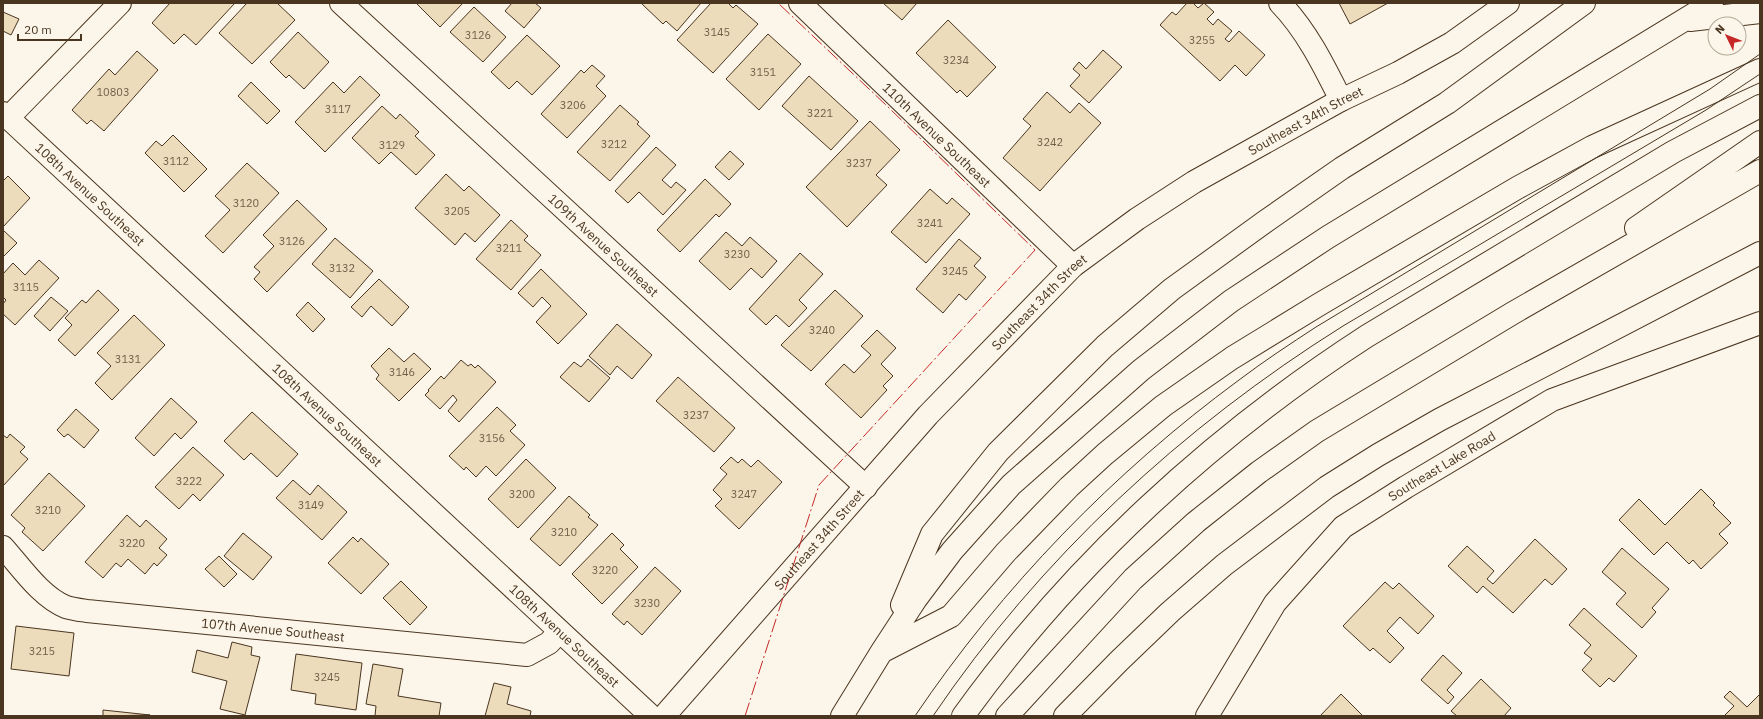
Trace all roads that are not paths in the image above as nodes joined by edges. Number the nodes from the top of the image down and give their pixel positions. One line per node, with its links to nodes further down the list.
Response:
1 (120, 3): 13 (main road)
2 (341, 3): 20 (main road, 109th Avenue Southeast)
3 (800, 3): 17 (main road, 110th Avenue Southeast)
4 (1280, 3): 11 (main road)
5 (1508, 3): 11 (main road, Southeast 34th Street)
6 (1584, 3): 23 (main road)
7 (1712, 3): 9 (main road)
8 (1760, 12): 9 (main road)
9 (1684, 21): 23 (main road)
10 (1760, 70): 23 (main road)
11 (1341, 100): 17 (main road, Southeast 34th Street)
12 (1760, 106): 27 (main road)
13 (5, 116): 22 (main road, 108th Avenue Southeast)
14 (1760, 142): 18 (main road)
15 (1760, 171): 18 (main road)
16 (1760, 253): 29 (main road)
17 (1073, 266): 20 (main road, Southeast 34th Street)
18 (1513, 313): 28 (main road)
19 (1760, 323): 30 (main road, Southeast Lake Road)
20 (866, 487): 25 (main road, Southeast 34th Street)
21 (3, 547): 22 (main road, 107th Avenue Southeast)
22 (559, 632): 24 (main road, 108th Avenue Southeast)
23 (882, 651): 26 (main road)
24 (651, 716)
25 (664, 716)
26 (842, 716)
27 (963, 716)
28 (1007, 716)
29 (1065, 716)
30 (1207, 716)

